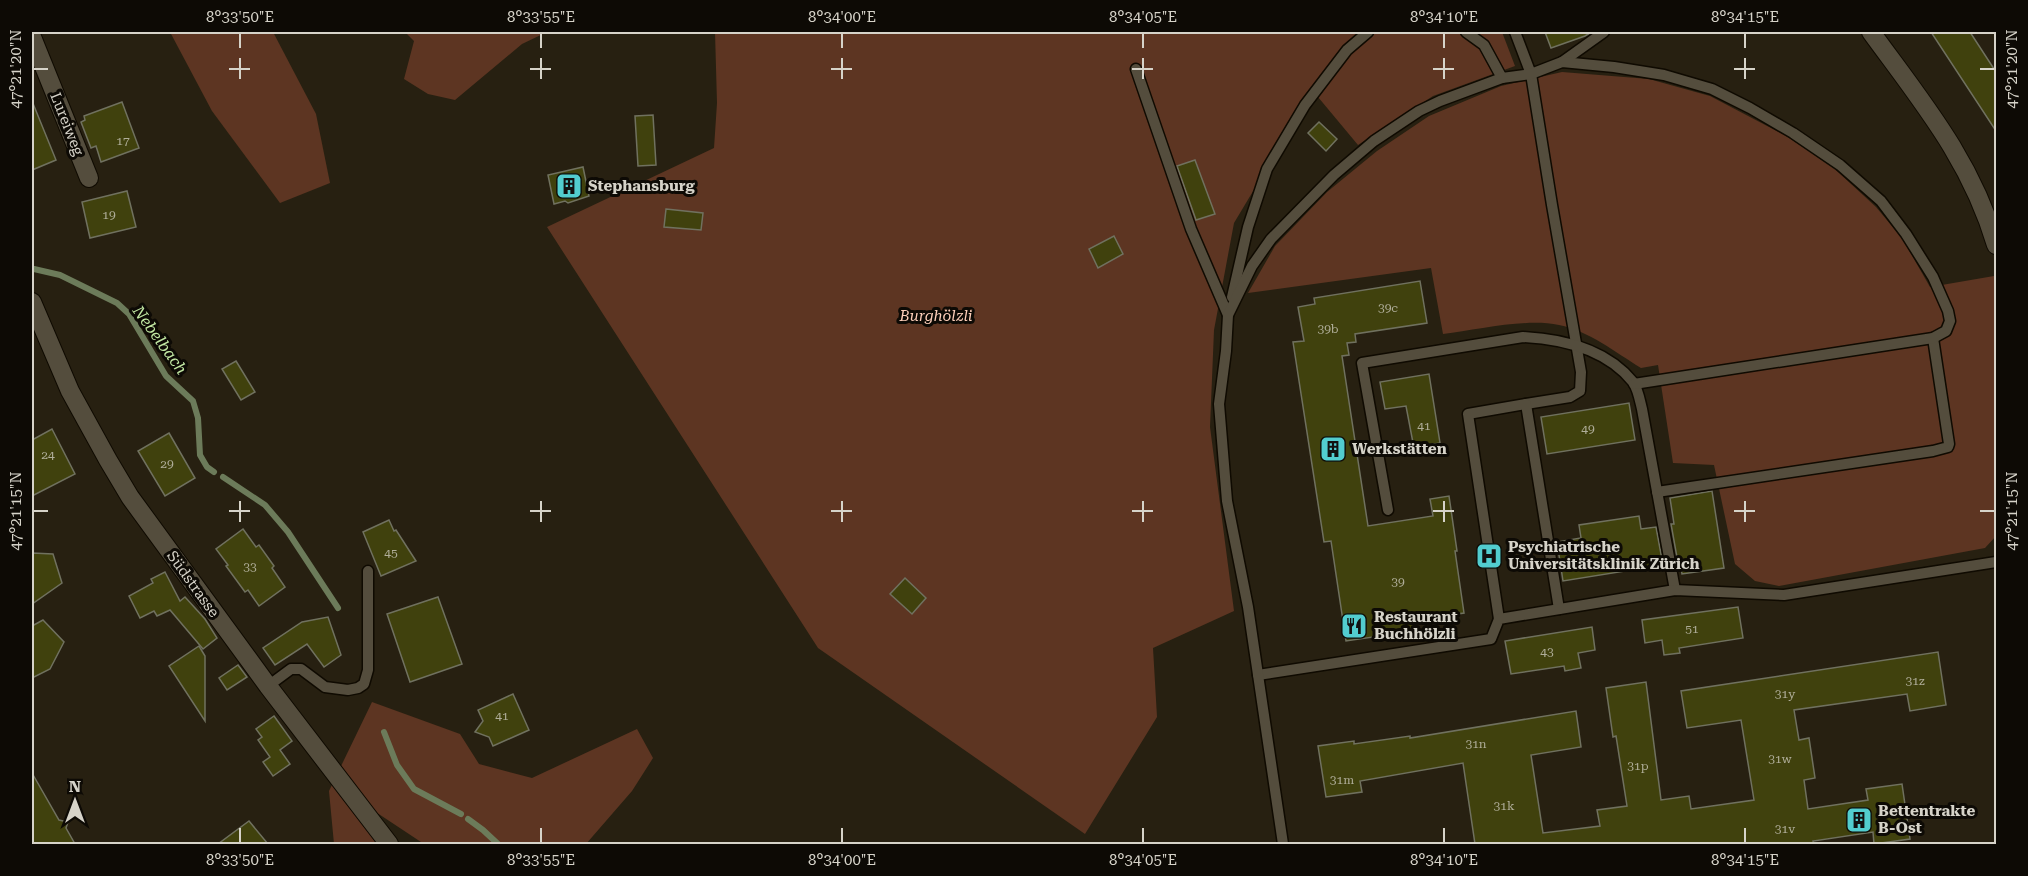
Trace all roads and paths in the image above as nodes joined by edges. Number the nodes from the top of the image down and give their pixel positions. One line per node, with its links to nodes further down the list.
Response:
1 (1368, 32): 14 (lane)
2 (1466, 32): 10 (lane)
3 (1515, 32): 9 (lane)
4 (1604, 32): 7 (lane)
5 (1871, 32): 12 (street)
6 (32, 37): 11 (street, Lureiweg)
7 (1562, 62): 9 (lane); 15 (lane)
8 (1136, 69): 14 (lane)
9 (1532, 74): 10 (lane); 16 (lane)
10 (1502, 78): 14 (lane)
11 (89, 178)
12 (1996, 245)
13 (32, 302): 27 (street, Südstrasse)
14 (1228, 315): 26 (lane)
15 (1933, 338): 17 (lane); 19 (lane)
16 (1576, 345): 17 (lane); 18 (lane); 20 (lane)
17 (1634, 384): 19 (lane)
18 (1526, 404): 24 (lane); 25 (lane)
19 (1657, 492): 23 (lane)
20 (1388, 510)
21 (1996, 562): 23 (lane)
22 (368, 571): 27 (lane)
23 (1675, 590): 24 (lane)
24 (1559, 609): 25 (lane)
25 (1499, 618): 26 (lane)
26 (1258, 675): 29 (lane)
27 (268, 686): 28 (street, Südstrasse)
28 (389, 844)
29 (1283, 844)

